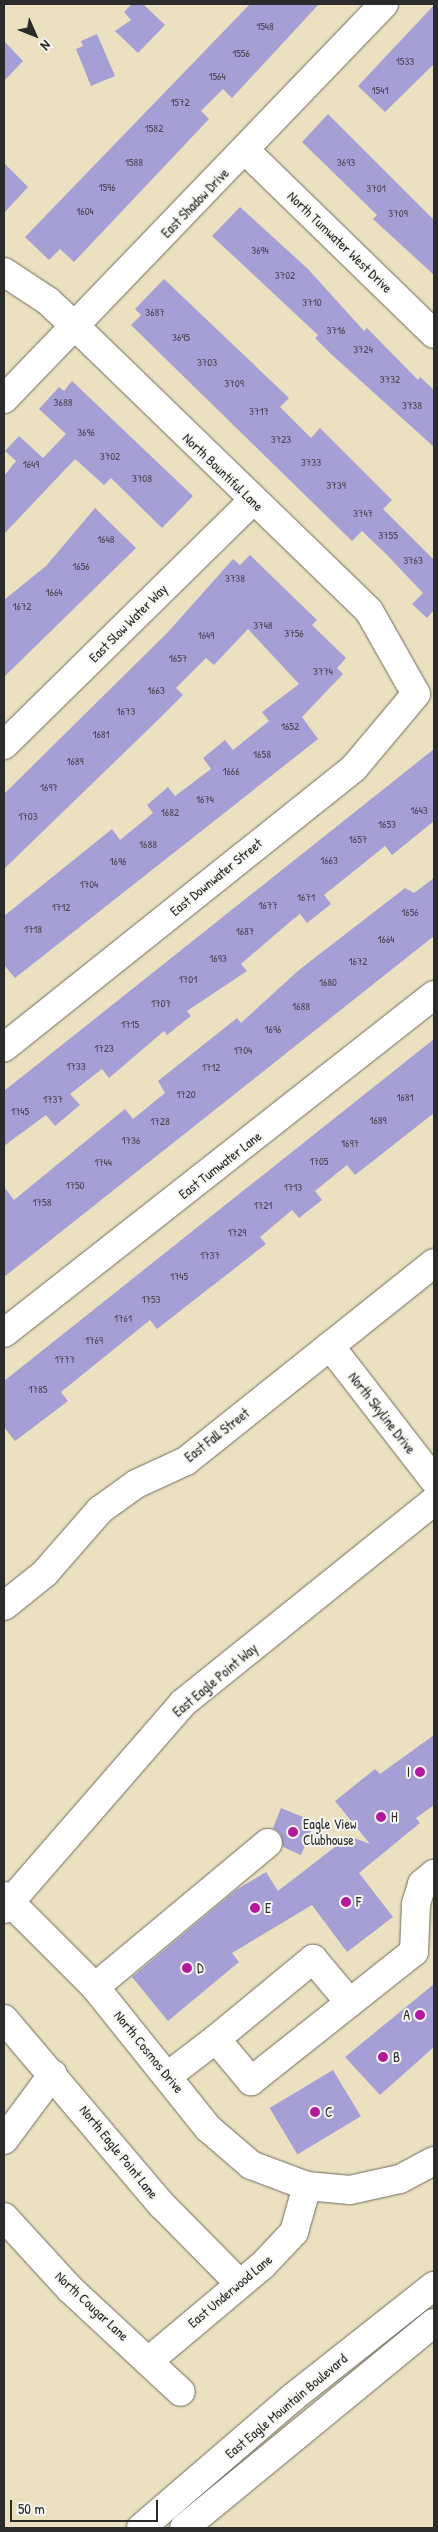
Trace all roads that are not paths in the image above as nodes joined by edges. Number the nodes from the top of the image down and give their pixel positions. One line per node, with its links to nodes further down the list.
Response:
1 (384, 4): 2 (street, East Shadow Drive)
2 (246, 150): 4 (street, East Shadow Drive); 5 (street, North Tumwater West Drive)
3 (4, 272): 4 (street, North Bountiful Lane)
4 (75, 326): 6 (street, East Shadow Drive); 7 (street, North Bountiful Lane)
5 (434, 334)
6 (4, 399)
7 (252, 501): 8 (street, North Bountiful Lane); 9 (street, East Slow Water Way)
8 (416, 694): 11 (street, East Downwater Street)
9 (4, 745)
10 (434, 996): 13 (street, East Tumwater Lane)
11 (4, 1047)
12 (434, 1263): 14 (street, East Fall Street)
13 (4, 1333)
14 (330, 1346): 15 (street, North Skyline Drive); 17 (street, East Fall Street)
15 (434, 1480)
16 (434, 1501): 20 (street, East Eagle Point Way)
17 (4, 1606)
18 (268, 1843): 21 (street)
19 (434, 1874): 22 (street)
20 (6, 1902): 21 (street, North Cosmos Drive)
21 (95, 1987): 26 (street, North Cosmos Drive)
22 (350, 2003): 24 (street); 24 (street)
23 (4, 2019): 25 (street, North Eagle Point Lane)
24 (216, 2038): 26 (street)
25 (53, 2074): 27 (street); 31 (street, North Eagle Point Lane)
26 (169, 2075): 29 (street, North Cosmos Drive)
27 (4, 2140)
28 (434, 2161): 29 (street, North Cosmos Drive)
29 (307, 2186): 31 (street, East Underwood Lane)
30 (4, 2217): 34 (street, North Cougar Lane)
31 (238, 2282): 34 (street, East Underwood Lane)
32 (434, 2286): 36 (street, East Eagle Mountain Boulevard)
33 (434, 2323): 37 (street, East Eagle Mountain Boulevard)
34 (151, 2359): 35 (street, North Cougar Lane)
35 (182, 2392)
36 (141, 2528)
37 (184, 2528)

